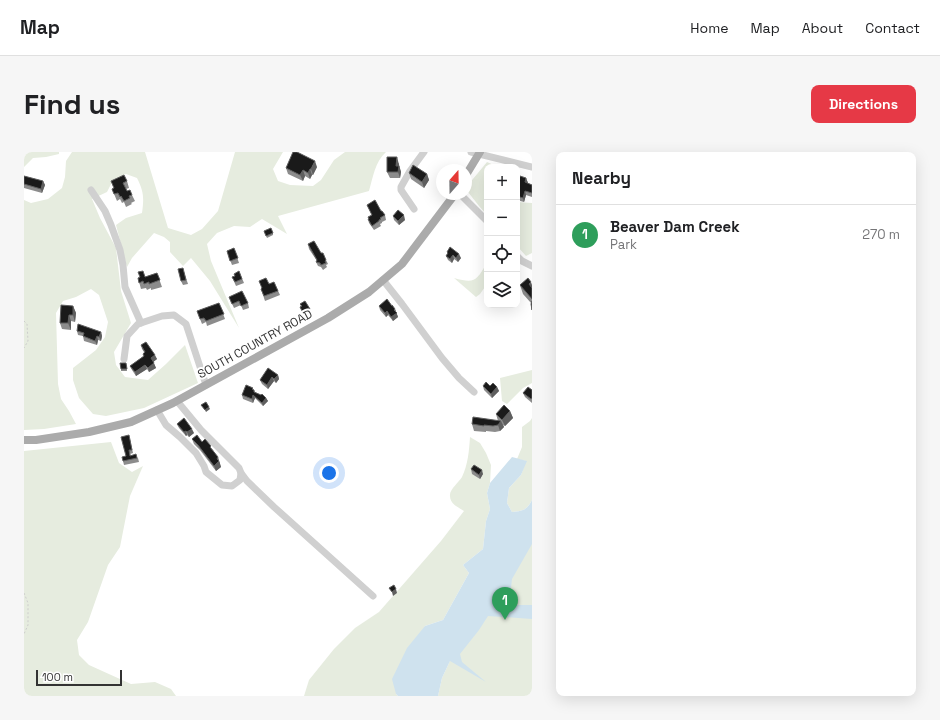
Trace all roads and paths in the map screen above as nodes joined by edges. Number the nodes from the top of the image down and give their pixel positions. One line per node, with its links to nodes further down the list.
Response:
1 (424, 152): 8 (street)
2 (477, 153): 3 (main road); 4 (street)
3 (472, 164)
4 (532, 167)
5 (91, 190): 14 (street)
6 (450, 200): 12 (main road, SOUTH COUNTRY ROAD)
7 (466, 200): 9 (street)
8 (414, 209)
9 (484, 218)
10 (520, 259): 11 (street)
11 (532, 266)
12 (383, 280): 17 (main road, SOUTH COUNTRY ROAD); 18 (street)
13 (24, 321): 15 (path)
14 (141, 323): 16 (street); 17 (street)
15 (24, 348)
16 (124, 359)
17 (206, 385): 19 (main road, SOUTH COUNTRY ROAD)
18 (474, 392)
19 (177, 401): 20 (main road, SOUTH COUNTRY ROAD); 22 (street)
20 (157, 410): 21 (main road, SOUTH COUNTRY ROAD); 22 (street)
21 (24, 440)
22 (241, 473): 24 (street)
23 (24, 593): 25 (path)
24 (373, 596)
25 (24, 634)

